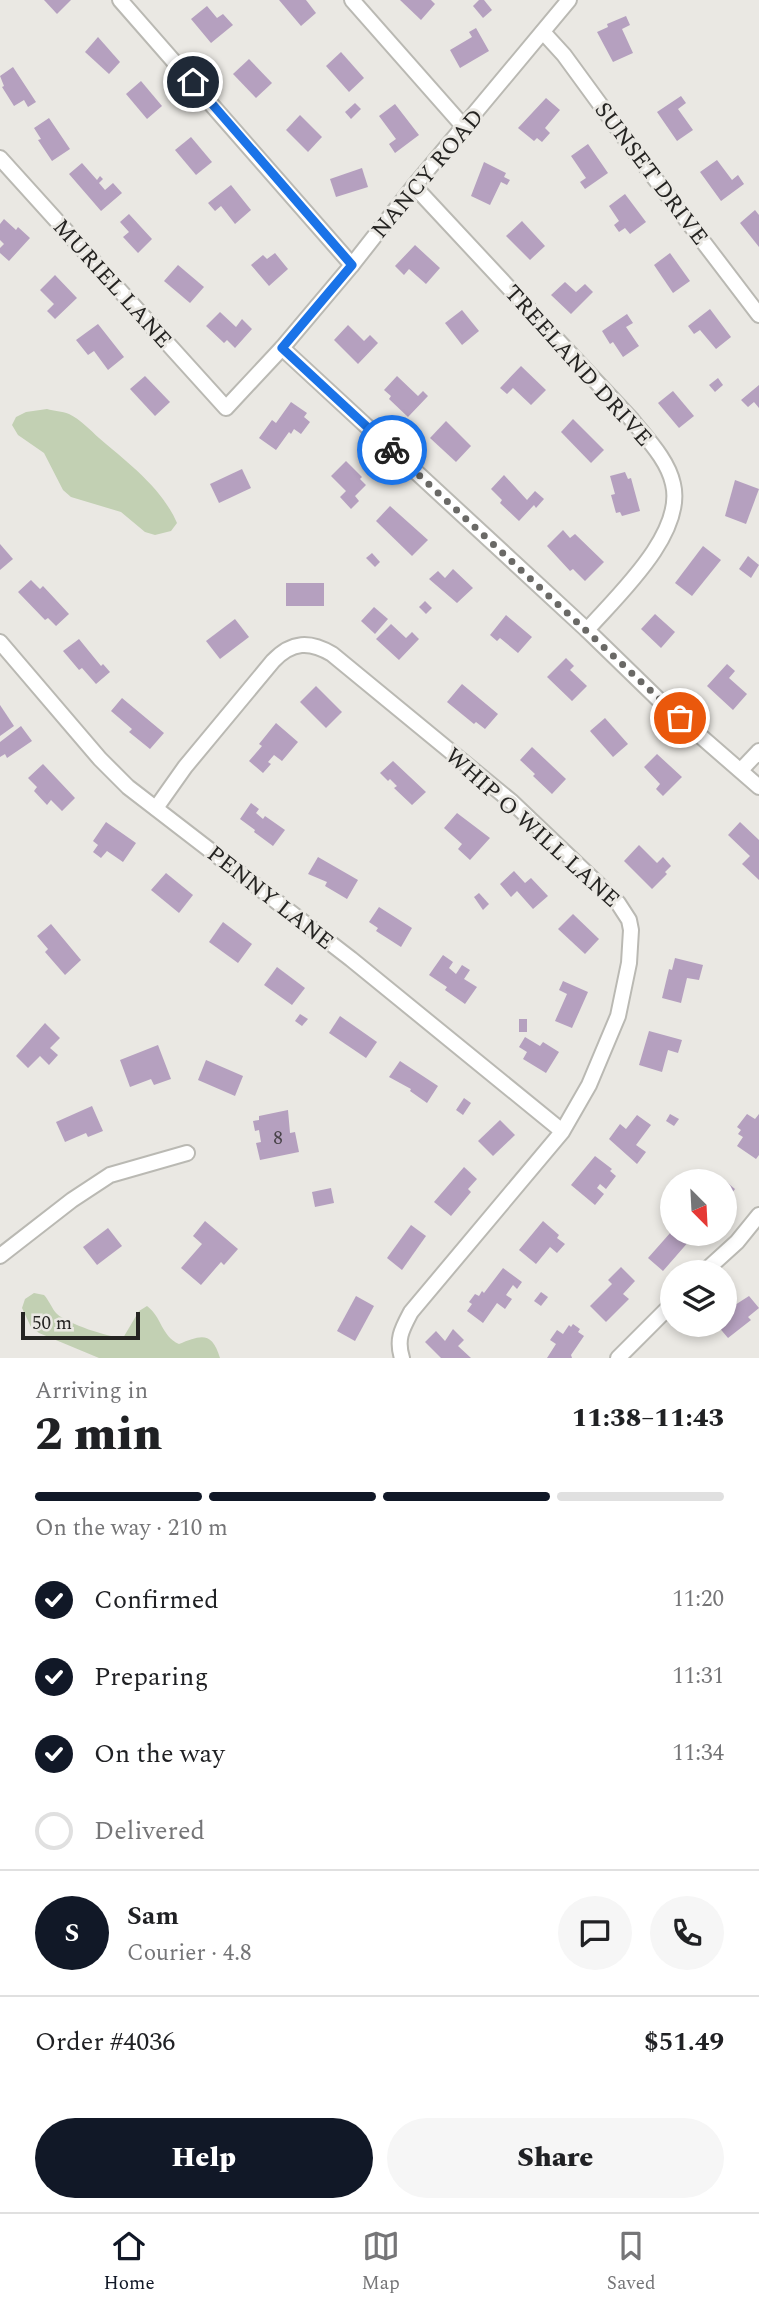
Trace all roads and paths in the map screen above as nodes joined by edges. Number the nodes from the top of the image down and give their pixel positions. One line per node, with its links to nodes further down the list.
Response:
1 (120, 0): 8 (street)
2 (352, 0): 5 (street)
3 (569, 0): 4 (street, NANCY ROAD)
4 (543, 32): 5 (street, NANCY ROAD); 9 (street, SUNSET DRIVE)
5 (464, 127): 7 (street, NANCY ROAD)
6 (1, 161): 11 (street, MURIEL LANE)
7 (414, 186): 8 (street, NANCY ROAD); 12 (street, TREELAND DRIVE)
8 (352, 265): 10 (street, NANCY ROAD)
9 (759, 315)
10 (282, 348): 11 (street, NANCY ROAD); 12 (street)
11 (226, 408)
12 (587, 630): 15 (street)
13 (0, 642): 17 (street, PENNY LANE)
14 (759, 751): 15 (street)
15 (741, 770): 16 (street)
16 (759, 787)
17 (156, 808): 18 (street, PENNY LANE); 18 (street, WHIP O WILL LANE)
18 (562, 1131): 24 (street, WHIP O WILL LANE)
19 (187, 1153): 21 (street)
20 (759, 1215): 22 (street)
21 (0, 1256)
22 (717, 1260)
23 (660, 1316): 25 (street)
24 (402, 1358)
25 (618, 1358)

